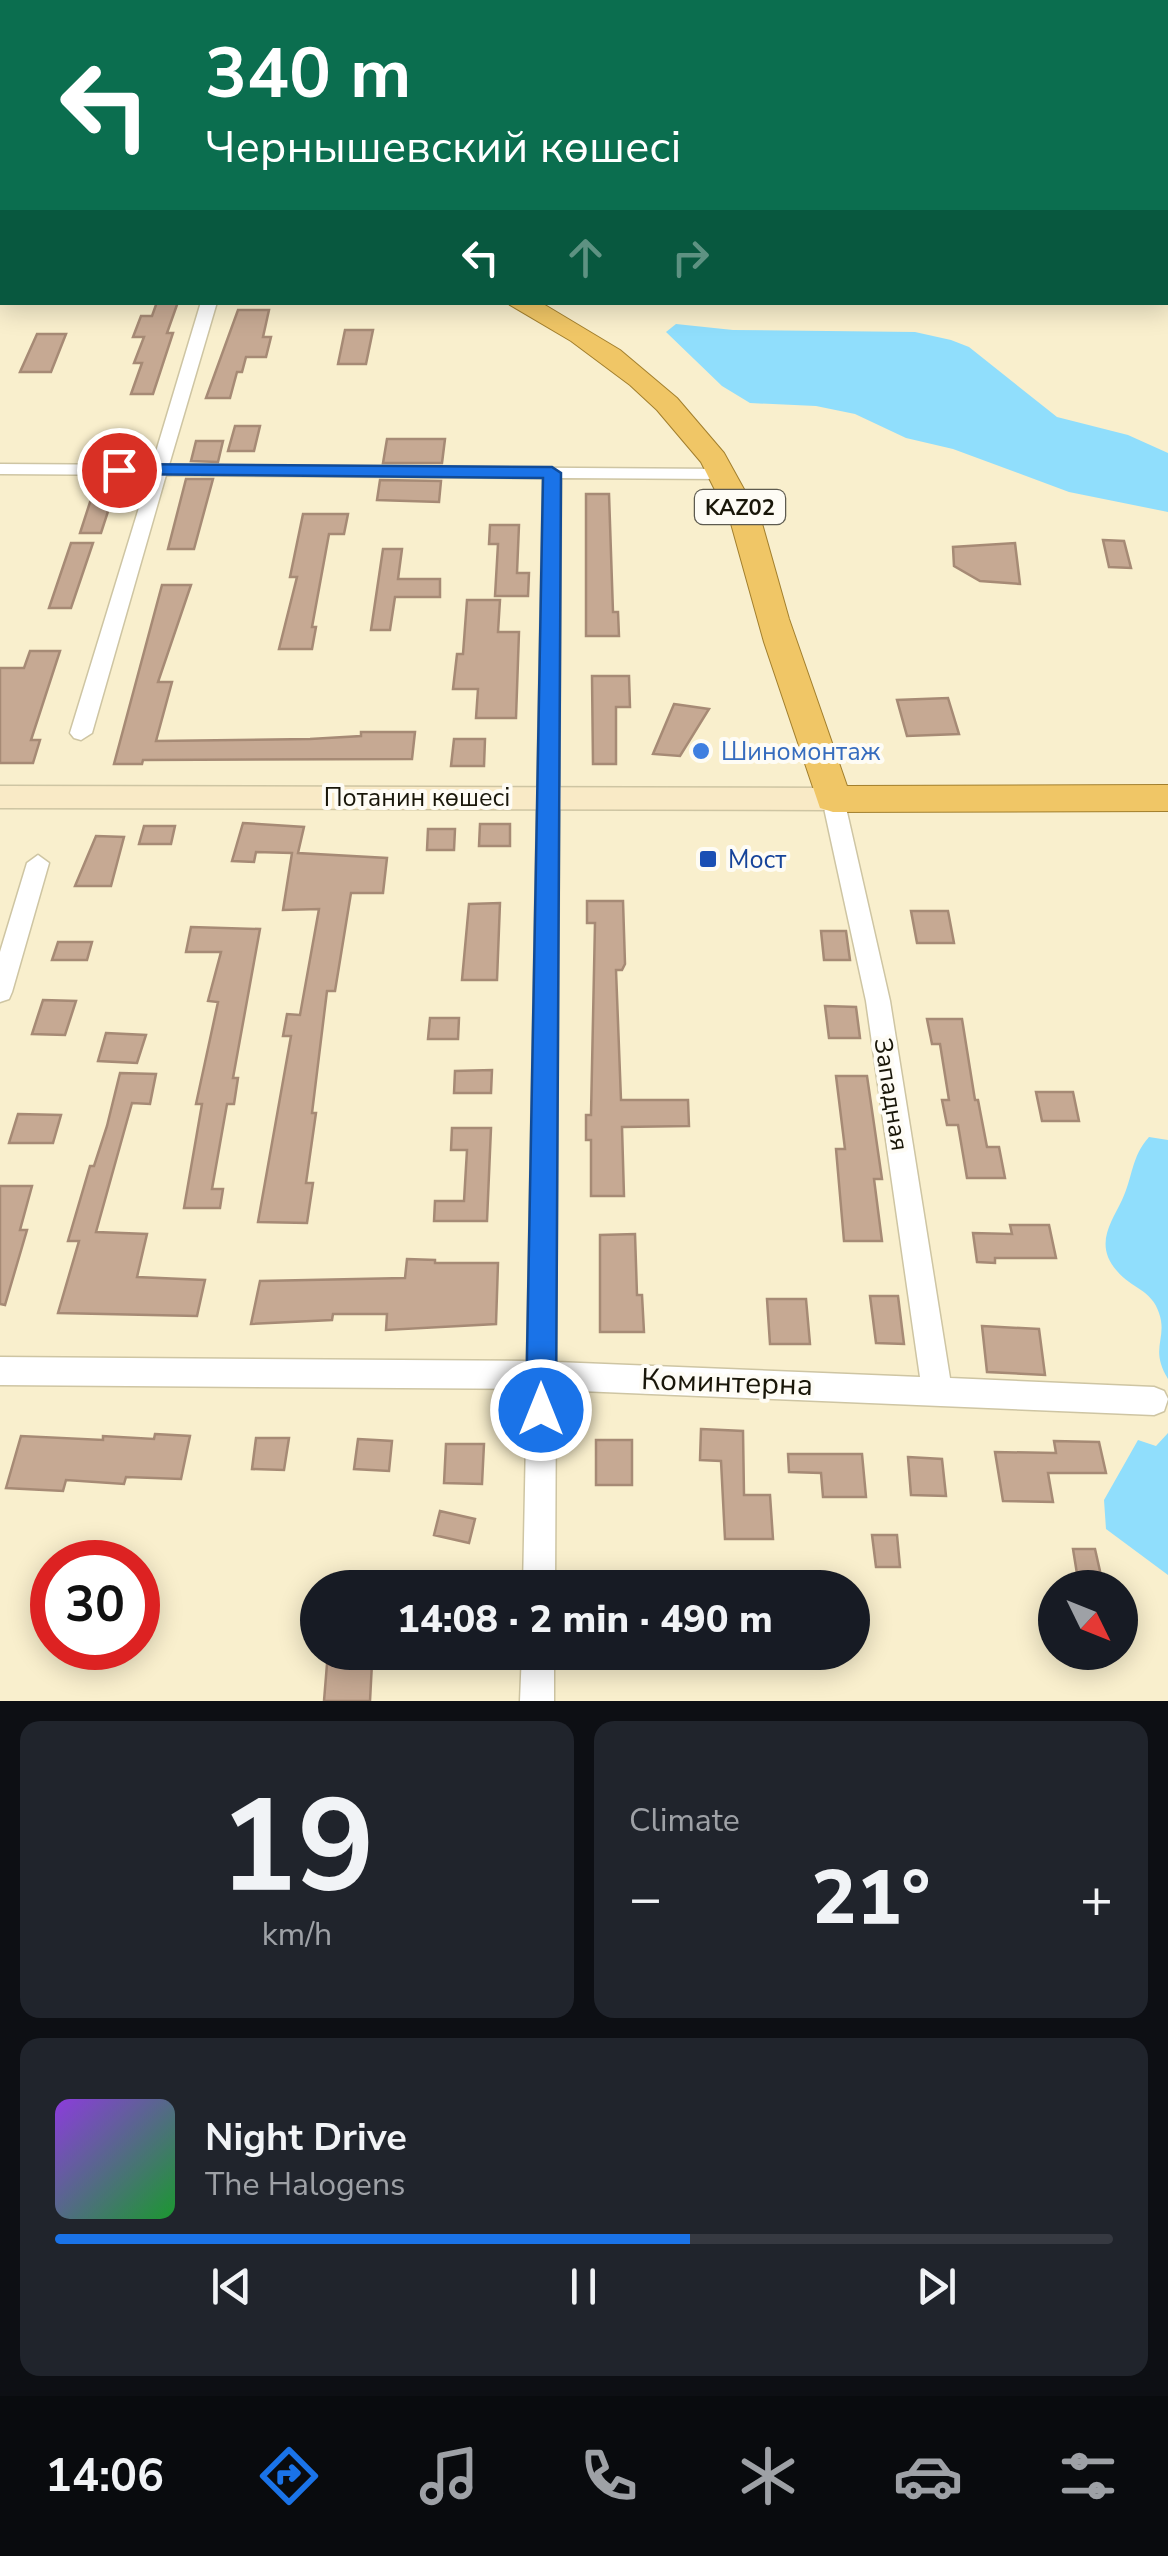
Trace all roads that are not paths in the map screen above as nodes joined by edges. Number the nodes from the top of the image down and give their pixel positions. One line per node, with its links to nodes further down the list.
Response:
1 (208, 305): 4 (street)
2 (529, 305): 6 (highway, KAZ02)
3 (0, 469): 4 (street)
4 (159, 470): 5 (street); 7 (street)
5 (552, 473): 6 (street); 9 (street)
6 (723, 474): 11 (highway, KAZ02)
7 (80, 733)
8 (0, 797): 9 (main road, Потанин көшесі)
9 (546, 798): 11 (main road, Потанин көшесі); 15 (street)
10 (1168, 798): 11 (highway)
11 (834, 799): 16 (street, Западная)
12 (38, 863): 13 (street)
13 (0, 992)
14 (0, 1371): 15 (street, Коминтерна)
15 (541, 1375): 16 (street, Коминтерна); 18 (street)
16 (938, 1391): 17 (street, Коминтерна)
17 (1154, 1401)
18 (539, 1570)
19 (538, 1670): 20 (street)
20 (537, 1701)

